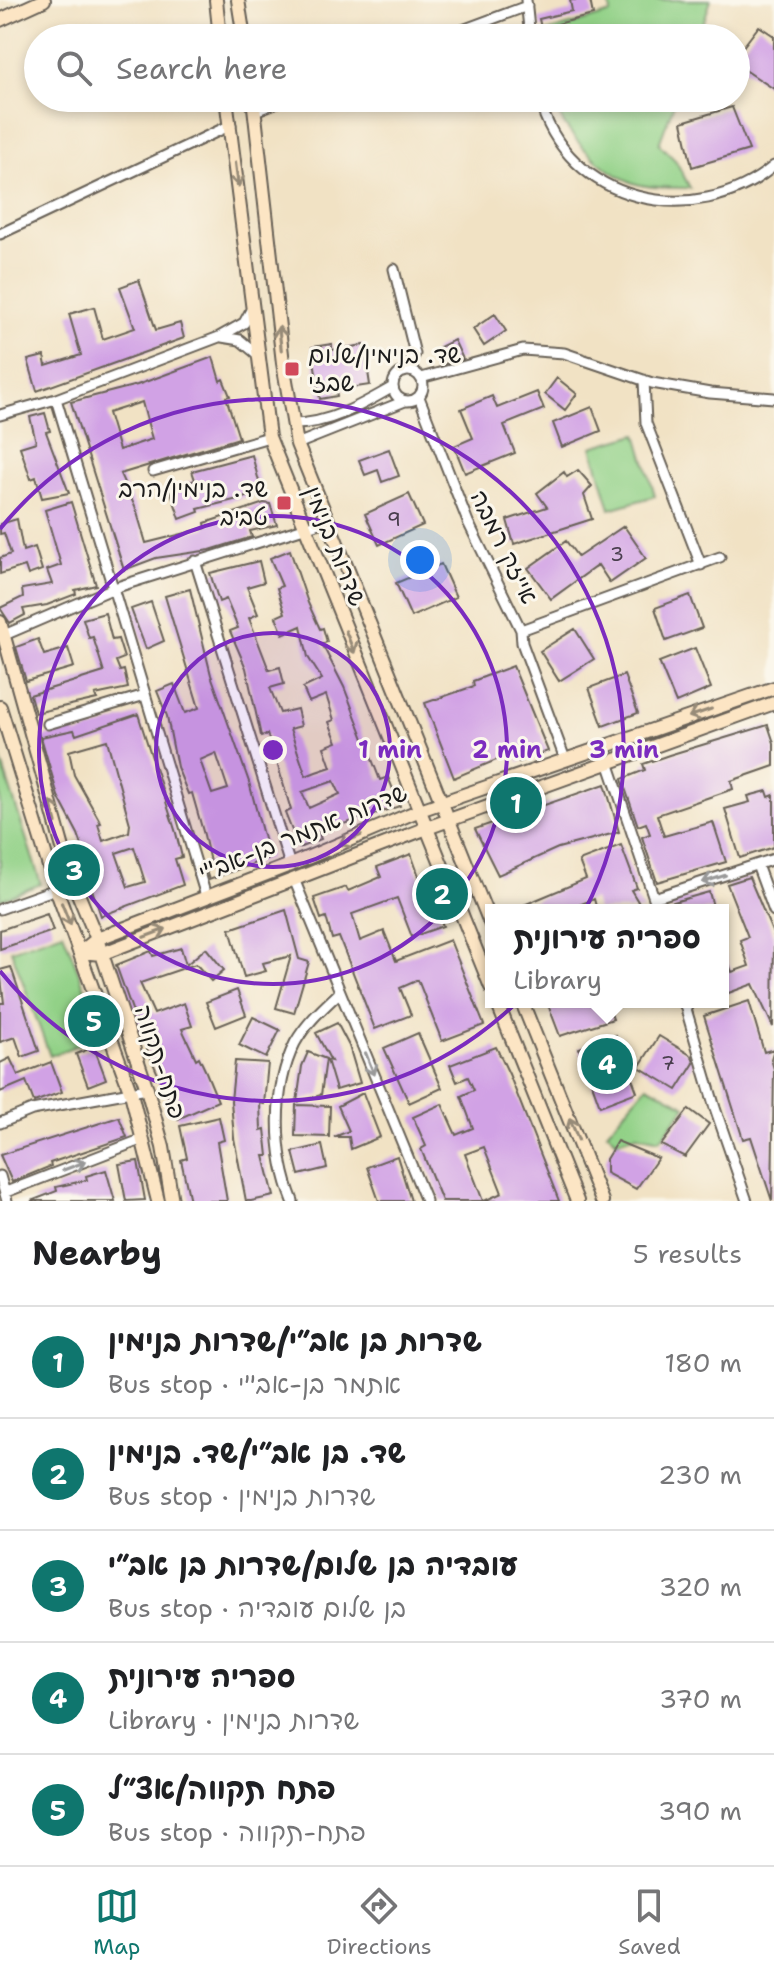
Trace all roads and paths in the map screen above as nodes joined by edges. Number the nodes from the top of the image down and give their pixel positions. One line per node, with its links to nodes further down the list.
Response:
1 (44, 0): 5 (main road)
2 (216, 0): 6 (main road)
3 (238, 0): 7 (main road)
4 (526, 3): 8 (street); 9 (street)
5 (0, 20)
6 (219, 24)
7 (242, 24)
8 (475, 24)
9 (528, 24)
10 (229, 112): 13 (main road, שדרות בנימין)
11 (255, 112): 29 (main road, שדרות בנימין, one-way to 11)
12 (544, 112): 14 (street)
13 (231, 125): 15 (street); 17 (main road, שדרות בנימין, one-way to 17)
14 (774, 166)
15 (0, 234)
16 (394, 269): 20 (street)
17 (252, 309): 18 (street); 19 (main road, שדרות בנימין)
18 (219, 337): 19 (street); 26 (street)
19 (257, 354): 30 (main road, שדרות בנימין)
20 (404, 372): 21 (street); 23 (street)
21 (421, 378): 22 (street); 24 (street)
22 (644, 380): 25 (street); 37 (street)
23 (393, 387): 27 (street); 29 (street)
24 (419, 397): 27 (street); 40 (street, אייזק רמבה)
25 (774, 398)
26 (56, 399): 28 (street); 38 (street)
27 (405, 401): 31 (street)
28 (0, 415)
29 (293, 424): 31 (main road, שדרות בנימין)
30 (269, 437): 32 (street); 34 (main road, שדרות בנימין)
31 (297, 444): 33 (main road, שדרות בנימין)
32 (153, 471)
33 (326, 521): 34 (street); 49 (main road, שדרות בנימין)
34 (303, 528): 36 (street); 50 (main road, שדרות בנימין, one-way to 50)
35 (720, 557): 37 (street)
36 (195, 561): 38 (street); 54 (street)
37 (701, 565): 40 (street)
38 (114, 588): 41 (street); 43 (street)
39 (0, 622): 41 (main road, פתח-תקווה)
40 (521, 630): 47 (street, אייזק רמבה)
41 (2, 636): 64 (main road, פתח-תקווה, one-way to 41)
42 (774, 688): 47 (main road, שדרות אתמר בן-אב"י, one-way to 47)
43 (145, 695): 46 (street); 58 (street)
44 (774, 703): 48 (main road)
45 (0, 707): 57 (main road, פתח-תקווה)
46 (48, 724)
47 (565, 759): 49 (main road, שדרות אתמר בן-אב"י)
48 (608, 762): 51 (main road); 59 (street)
49 (442, 803): 50 (main road, שדרות אתמר בן-אב"י); 51 (main road, שדרות בנימין)
50 (420, 810): 52 (main road, שדרות בנימין); 54 (main road, שדרות אתמר בן-אב"י, one-way to 54)
51 (448, 820): 52 (main road); 62 (main road, שדרות בנימין)
52 (427, 828): 56 (main road); 67 (main road, שדרות בנימין)
53 (774, 859): 55 (street)
54 (290, 865): 58 (main road, שדרות אתמר בן-אב"י)
55 (757, 865): 59 (street, one-way to 59); 63 (street)
56 (294, 879): 66 (main road, one-way to 56); 68 (street)
57 (56, 889): 61 (street); 65 (main road, פתח-תקווה, one-way to 65)
58 (206, 896): 64 (main road, שדרות אתמר בן-אב"י)
59 (654, 898): 60 (street)
60 (656, 904)
61 (0, 909)
62 (485, 910)
63 (774, 911)
64 (97, 939): 65 (main road, שדרות אתמר בן-אב"י); 66 (main road, פתח-תקווה)
65 (81, 952): 66 (main road); 73 (main road, פתח-תקווה)
66 (101, 954): 72 (main road, פתח-תקווה)
67 (485, 972)
68 (340, 992): 80 (street); 81 (street, one-way to 81)
69 (499, 1008): 82 (main road)
70 (524, 1008): 83 (main road, one-way to 70)
71 (686, 1008): 84 (street)
72 (147, 1089): 73 (street); 79 (main road, פתח-תקווה)
73 (131, 1093): 74 (street); 75 (main road, פתח-תקווה)
74 (0, 1123)
75 (143, 1139): 77 (street, one-way to 75); 78 (main road, פתח-תקווה)
76 (0, 1176): 77 (street)
77 (6, 1196)
78 (158, 1201)
79 (172, 1201)
80 (293, 1201)
81 (426, 1201)
82 (577, 1201)
83 (602, 1201)
84 (747, 1201)

